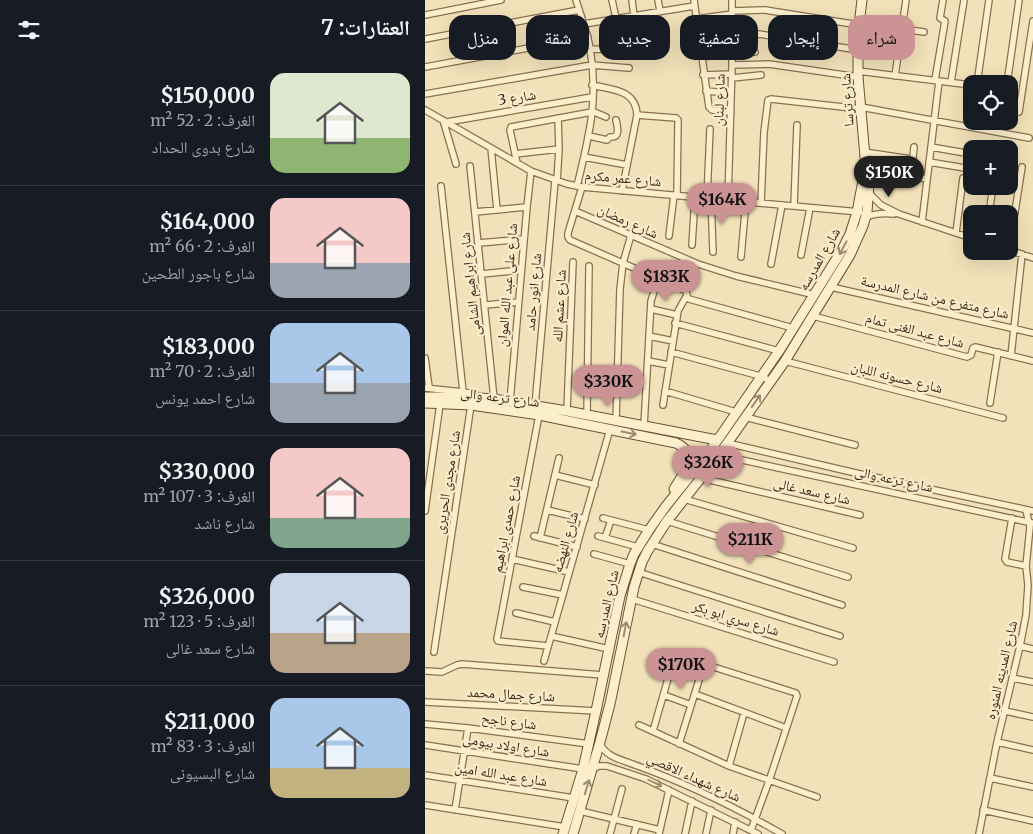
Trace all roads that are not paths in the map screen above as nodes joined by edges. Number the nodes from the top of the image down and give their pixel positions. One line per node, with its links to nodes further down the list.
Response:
1 (501, 0): 17 (street)
2 (575, 0): 14 (street)
3 (613, 0): 19 (street)
4 (632, 0): 20 (street)
5 (658, 0): 15 (street)
6 (732, 0): 16 (street, شارع لبنان)
7 (862, 0): 24 (main road, شارع ترسا)
8 (906, 0): 25 (street)
9 (943, 0): 52 (street)
10 (964, 0): 53 (street)
11 (989, 0): 48 (street)
12 (1019, 0): 49 (street)
13 (694, 3): 15 (street)
14 (579, 10): 18 (street); 31 (street)
15 (660, 12): 21 (street)
16 (732, 12): 22 (street); 23 (street, شارع لبنان); 27 (street)
17 (425, 15)
18 (581, 15)
19 (616, 15)
20 (634, 15)
21 (640, 15)
22 (717, 15)
23 (732, 15)
24 (860, 15)
25 (904, 15)
26 (1033, 21): 64 (street)
27 (848, 22)
28 (915, 31): 29 (street)
29 (924, 32)
30 (758, 34): 34 (street)
31 (425, 39)
32 (589, 43): 35 (street)
33 (526, 48): 43 (street)
34 (848, 48)
35 (590, 49): 36 (street); 41 (street)
36 (599, 49)
37 (701, 60): 46 (street)
38 (732, 60): 42 (street, شارع لبنان)
39 (858, 60): 45 (main road, شارع ترسا)
40 (897, 60): 51 (street)
41 (592, 65): 44 (street); 55 (street); 58 (street)
42 (732, 65): 45 (street); 50 (street, شارع لبنان)
43 (425, 67)
44 (629, 68)
45 (858, 74): 51 (street); 60 (main road, شارع ترسا)
46 (703, 75): 50 (street); 56 (street)
47 (761, 75): 50 (street)
48 (978, 75)
49 (1008, 75)
50 (732, 76): 57 (street, شارع لبنان)
51 (895, 76): 52 (street)
52 (937, 81): 53 (street); 69 (street)
53 (951, 82): 54 (street)
54 (963, 84)
55 (592, 85): 59 (street); 65 (street)
56 (706, 91): 57 (street); 63 (street)
57 (731, 93): 63 (street, شارع لبنان)
58 (425, 94)
59 (593, 97): 62 (street); 70 (street, شارع 3)
60 (861, 108): 69 (street); 79 (main road, شارع ترسا); 104 (street)
61 (425, 110): 70 (street, شارع عمر مكرم)
62 (592, 111): 66 (street); 67 (street); 73 (street)
63 (731, 112): 102 (street, شارع لبنان)
64 (1019, 112)
65 (637, 115): 86 (street); 99 (street)
66 (606, 117)
67 (558, 118): 78 (street, شارع انور حامد); 81 (street)
68 (616, 120): 73 (street)
69 (935, 120): 74 (street); 76 (street)
70 (444, 121): 77 (street, شارع عمر مكرم); 85 (street)
71 (797, 125): 107 (street)
72 (709, 129): 101 (street)
73 (589, 136): 82 (street)
74 (1029, 138)
75 (914, 147): 79 (street)
76 (931, 147): 80 (street); 83 (street)
77 (491, 148): 84 (street, شارع عمر مكرم); 110 (street)
78 (559, 149): 81 (street); 94 (street, شارع انور حامد)
79 (864, 152): 89 (main road, شارع ترسا)
80 (963, 153)
81 (515, 154): 84 (street)
82 (583, 157): 86 (street); 96 (street)
83 (929, 162): 90 (street); 93 (street)
84 (517, 163): 91 (street, شارع عمر مكرم)
85 (456, 164)
86 (627, 165): 97 (street)
87 (470, 166): 112 (street, شارع ابراهيم الشامى)
88 (1022, 167): 106 (street)
89 (865, 168): 93 (street); 98 (main road, شارع المدرسه); 113 (main road, شارع المدرسه)
90 (963, 168)
91 (531, 171): 94 (street, شارع عمر مكرم); 108 (street, شارع على عبد الله الموان)
92 (963, 178): 117 (street)
93 (927, 179): 116 (street)
94 (556, 181): 96 (street, شارع عمر مكرم); 173 (street, شارع انور حامد)
95 (441, 186): 164 (street)
96 (579, 186): 97 (street, شارع عمر مكرم); 111 (street)
97 (622, 191): 99 (street, شارع عمر مكرم)
98 (869, 193): 114 (street); 115 (main road, شارع المدرسه)
99 (676, 195): 100 (street, شارع عمر مكرم); 120 (street)
100 (695, 197): 101 (street, شارع عمر مكرم); 123 (street)
101 (709, 198): 102 (street, شارع عمر مكرم); 124 (street)
102 (728, 200): 103 (street, شارع عمر مكرم)
103 (746, 202): 104 (street, شارع عمر مكرم); 128 (street)
104 (761, 203): 105 (street, شارع عمر مكرم)
105 (782, 205): 107 (street, شارع عمر مكرم); 132 (street)
106 (1016, 205)
107 (795, 206): 109 (street, شارع عمر مكرم)
108 (527, 207): 110 (street); 121 (street, شارع على عبد الله الموان)
109 (810, 208): 113 (street, شارع عمر مكرم); 127 (street)
110 (497, 210): 112 (street)
111 (575, 211): 118 (street, شارع رمضان); 131 (street)
112 (475, 212): 122 (street, شارع ابراهيم الشامى)
113 (857, 212): 115 (street, شارع عمر مكرم); 139 (main road, شارع المدرسه, one-way to 139)
114 (899, 214): 115 (street, شارع عمر مكرم); 116 (street)
115 (867, 215): 137 (main road, شارع المدرسه)
116 (922, 222): 117 (street)
117 (956, 233): 119 (street)
118 (631, 235): 131 (street); 139 (street, شارع رمضان)
119 (963, 235)
120 (669, 236)
121 (524, 239): 122 (street); 134 (street, شارع على عبد الله الموان)
122 (479, 243): 135 (street, شارع ابراهيم الشامى)
123 (692, 245)
124 (713, 252)
125 (1018, 253): 126 (street)
126 (1023, 254): 129 (street); 147 (street)
127 (801, 255)
128 (741, 258)
129 (1033, 258)
130 (573, 262): 174 (street, شارع عشم الله)
131 (623, 263): 136 (street); 180 (street)
132 (771, 264)
133 (589, 266): 177 (street)
134 (521, 270): 135 (street); 140 (street, شارع على عبد الله الموان)
135 (482, 274): 141 (street, شارع ابراهيم الشامى)
136 (657, 278): 138 (street); 142 (street)
137 (831, 286): 144 (main road, شارع المدرسه); 147 (street, شارع متفرع من شارع المدرسة)
138 (687, 295): 143 (street); 146 (street)
139 (815, 295): 146 (main road, شارع المدرسه)
140 (519, 302): 141 (street); 167 (street, شارع على عبد الله الموان)
141 (485, 305): 166 (street, شارع ابراهيم الشامى)
142 (651, 309): 143 (street); 149 (street)
143 (677, 315): 145 (street)
144 (813, 316): 153 (street, شارع عبد الغنى تمام); 157 (main road, شارع المدرسه)
145 (675, 323): 150 (street); 151 (street)
146 (793, 328): 151 (main road, شارع المدرسه)
147 (1014, 328): 148 (street, شارع متفرع من شارع المدرسة); 154 (street)
148 (1033, 333)
149 (649, 336): 150 (street); 156 (street)
150 (673, 341): 152 (street)
151 (779, 351): 160 (main road, شارع المدرسه)
152 (671, 352): 159 (street); 160 (street)
153 (998, 352): 154 (street, شارع عبد الغنى تمام); 168 (street)
154 (1011, 356): 158 (street, شارع عبد الغنى تمام)
155 (425, 358): 162 (street)
156 (648, 361): 159 (street); 181 (street)
157 (785, 361): 161 (main road, شارع المدرسه); 179 (street, شارع حسونه اللبان)
158 (1033, 361)
159 (669, 365): 163 (street)
160 (760, 376): 161 (street); 175 (main road, شارع المدرسه)
161 (771, 381): 178 (main road, شارع المدرسه, one-way to 161)
162 (427, 388): 164 (street, شارع ترعه والى)
163 (665, 390): 172 (street); 175 (street)
164 (463, 392): 166 (street, شارع ترعه والى)
165 (425, 397): 166 (main road)
166 (494, 399): 167 (main road, شارع ترعه والى)
167 (510, 402): 173 (main road, شارع ترعه والى)
168 (990, 403)
169 (425, 404): 170 (main road, شارع ترعه والى)
170 (440, 404): 171 (main road, شارع ترعه والى); 195 (street)
171 (471, 405): 176 (main road, شارع ترعه والى); 237 (street, شارع مجدى الحريرى)
172 (663, 405)
173 (535, 406): 174 (main road, شارع ترعه والى)
174 (567, 411): 177 (main road, شارع ترعه والى)
175 (736, 412): 183 (main road, شارع المدرسه)
176 (539, 415): 182 (main road, شارع ترعه والى); 214 (street, شارع حمدى ابراهيم)
177 (587, 415): 180 (main road, شارع ترعه والى)
178 (745, 417): 184 (main road, شارع المدرسه); 185 (street)
179 (1003, 418)
180 (616, 421): 181 (main road, شارع ترعه والى)
181 (644, 426): 183 (main road, شارع ترعه والى)
182 (610, 429): 190 (street, شارع النهضه); 192 (main road, شارع ترعه والى, one-way to 192)
183 (717, 440): 192 (main road, شارع المدرسه)
184 (727, 443): 186 (main road, شارع المدرسه); 194 (street, شارع ترعه والى)
185 (855, 445)
186 (719, 455): 189 (main road, شارع المدرسه); 199 (street, شارع ترعه والى)
187 (559, 458): 188 (street)
188 (555, 475): 190 (street); 193 (street)
189 (701, 478): 191 (main road, شارع المدرسه); 197 (street, شارع سعد غالى)
190 (595, 484): 200 (street, شارع النهضه)
191 (684, 499): 202 (main road, شارع المدرسه); 212 (street)
192 (666, 506): 204 (main road, شارع المدرسه)
193 (547, 510): 200 (street); 207 (street)
194 (1026, 510): 196 (street, شارع ترعه والى); 203 (street, شارع المدينه المنوره)
195 (425, 511)
196 (1033, 512)
197 (860, 515)
198 (603, 518): 201 (street)
199 (1012, 518): 203 (street, شارع ترعه والى); 216 (street)
200 (585, 519): 210 (street, شارع النهضه)
201 (611, 520): 204 (street); 208 (street)
202 (667, 521): 209 (main road, شارع المدرسه); 219 (street)
203 (1031, 522): 216 (street, شارع المدينه المنوره)
204 (649, 530): 211 (main road, شارع المدرسه)
205 (534, 536): 207 (street)
206 (598, 536): 208 (street)
207 (541, 538): 210 (street)
208 (605, 538): 211 (street)
209 (652, 544): 218 (main road, شارع المدرسه); 226 (street)
210 (577, 547): 217 (street, شارع النهضه)
211 (638, 547): 215 (main road, شارع المدرسه)
212 (853, 548)
213 (594, 554): 215 (street)
214 (512, 559): 217 (street); 233 (street, شارع حمدى ابراهيم)
215 (630, 564): 220 (main road, شارع المدرسه)
216 (1026, 566): 221 (street, شارع المدينه المنوره)
217 (569, 572): 224 (street, شارع النهضه)
218 (639, 572): 223 (main road, شارع المدرسه); 232 (street)
219 (848, 577)
220 (623, 584): 223 (main road); 235 (main road, شارع المدرسه)
221 (1030, 585): 228 (street, شارع المدينه المنوره)
222 (523, 587): 224 (street)
223 (634, 587): 225 (main road, شارع المدرسه)
224 (563, 595): 230 (street, شارع النهضه)
225 (631, 599): 239 (street, شارع سري ابو بكر); 258 (main road, شارع المدرسه, one-way to 225)
226 (842, 605)
227 (516, 614): 230 (street)
228 (1026, 615): 229 (street); 234 (street, شارع المدينه المنوره)
229 (1033, 616)
230 (555, 622): 231 (street, شارع النهضه)
231 (551, 636): 233 (street, شارع النهضه); 235 (street)
232 (840, 636)
233 (548, 646): 238 (street, شارع النهضه)
234 (1020, 646): 236 (street); 243 (street, شارع المدينه المنوره)
235 (609, 649): 242 (main road, شارع المدرسه)
236 (1033, 649)
237 (434, 652)
238 (544, 661)
239 (834, 662)
240 (704, 664): 245 (street); 246 (street); 256 (street)
241 (425, 671): 242 (street)
242 (603, 675): 249 (main road, شارع المدرسه)
243 (1012, 678): 244 (street); 250 (street, شارع المدينه المنوره)
244 (1033, 682)
245 (695, 694): 248 (street); 251 (street)
246 (664, 695): 248 (street); 257 (street)
247 (425, 702): 249 (street, شارع جمال محمد)
248 (691, 705): 261 (street)
249 (597, 711): 260 (main road, شارع المدرسه)
250 (1005, 711): 252 (street); 259 (street, شارع المدينه المنوره)
251 (744, 713): 256 (street); 265 (street)
252 (1033, 717)
253 (425, 724): 255 (street, شارع ناجح)
254 (639, 724): 257 (street)
255 (467, 728): 260 (street, شارع ناجح); 264 (street)
256 (786, 728): 271 (street)
257 (653, 731): 261 (street)
258 (600, 742): 267 (main road, شارع المدرسه); 283 (street, شارع شهداء الاقصي)
259 (997, 742): 263 (street); 269 (street, شارع المدينه المنوره)
260 (589, 744): 266 (main road, شارع المدرسه)
261 (679, 744): 265 (street)
262 (425, 745): 264 (street, شارع اولاد بيومى)
263 (1033, 750)
264 (464, 751): 266 (street, شارع اولاد بيومى); 270 (street)
265 (729, 766): 271 (street)
266 (583, 769): 276 (main road, شارع المدرسه)
267 (592, 769): 274 (street, شارع شهداء الاقصي, one-way to 274); 282 (main road, شارع المدرسه, one-way to 267)
268 (425, 775): 270 (street, شارع عبد الله امين)
269 (990, 778): 272 (street); 281 (street, شارع المدينه المنوره)
270 (460, 780): 276 (street, شارع عبد الله امين); 279 (street)
271 (769, 781): 275 (street); 283 (street)
272 (1033, 787)
273 (623, 789): 284 (street)
274 (669, 790): 277 (street, شارع شهداء الاقصي); 290 (street)
275 (817, 797)
276 (574, 798): 289 (main road, شارع المدرسه)
277 (692, 801): 280 (street, شارع شهداء الاقصي); 294 (street)
278 (425, 805): 279 (street)
279 (455, 810): 289 (street)
280 (711, 810): 286 (street, شارع شهداء الاقصي); 295 (street)
281 (983, 810): 285 (street); 299 (street, شارع المدينه المنوره)
282 (580, 811): 284 (street); 291 (main road, شارع المدرسه)
283 (755, 818): 288 (street); 298 (street, شارع شهداء الاقصي)
284 (614, 819): 287 (street); 292 (street)
285 (1033, 821)
286 (735, 822): 288 (street, شارع شهداء الاقصي); 296 (street)
287 (637, 824): 290 (street); 293 (street)
288 (751, 830): 297 (street, شارع شهداء الاقصي)
289 (564, 831)
290 (659, 832)
291 (573, 834)
292 (610, 834)
293 (634, 834)
294 (685, 834)
295 (706, 834)
296 (733, 834)
297 (758, 834)
298 (782, 834)
299 (979, 834)

